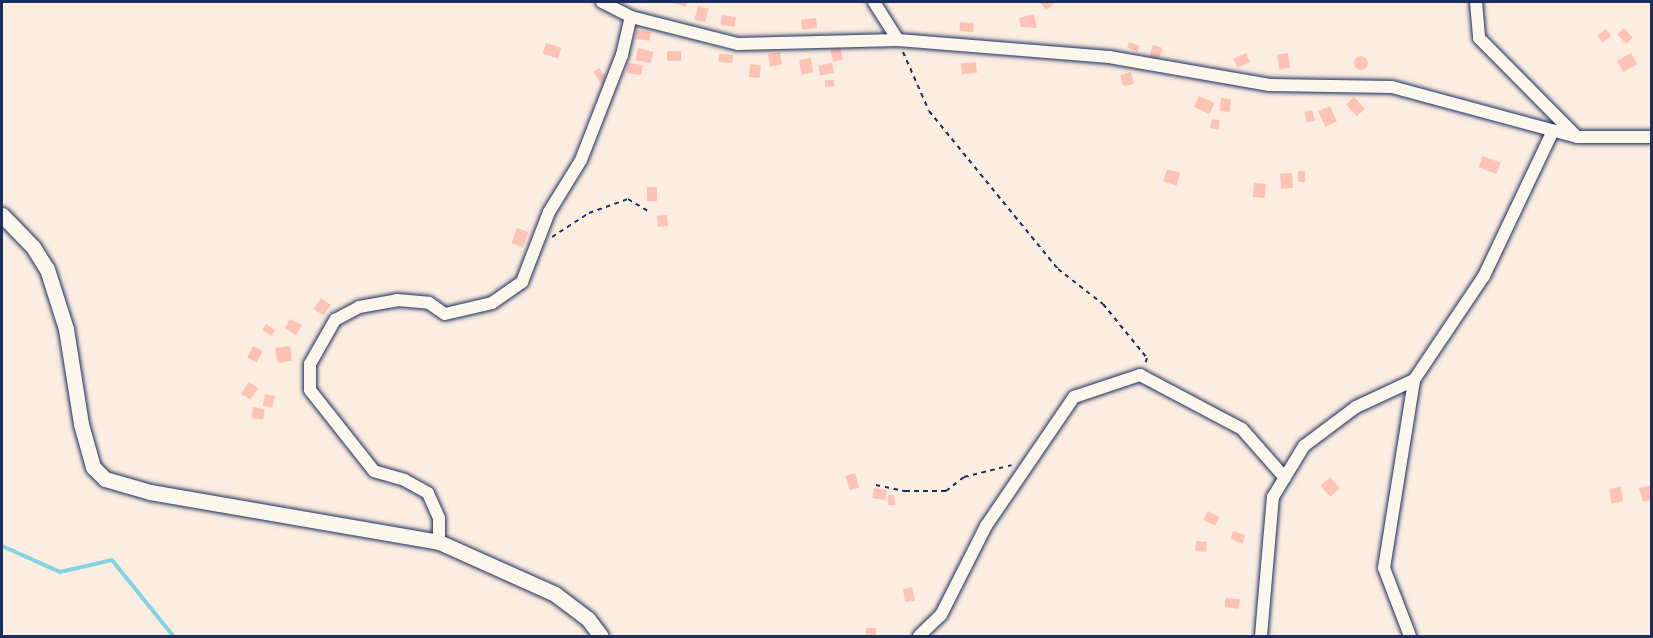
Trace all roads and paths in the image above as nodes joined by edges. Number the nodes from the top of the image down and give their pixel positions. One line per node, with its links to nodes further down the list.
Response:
1 (602, 2): 4 (street)
2 (874, 2): 5 (street)
3 (1476, 2): 8 (street)
4 (631, 17): 5 (street); 11 (street)
5 (898, 40): 6 (street); 12 (path)
6 (1553, 131): 8 (street); 13 (street)
7 (1652, 136): 8 (street)
8 (1577, 137)
9 (650, 212): 11 (path)
10 (2, 215): 17 (main road)
11 (540, 237): 17 (street)
12 (1140, 375): 15 (street); 19 (street)
13 (1414, 380): 15 (street); 21 (street)
14 (1013, 464): 16 (path)
15 (1285, 478): 20 (street)
16 (876, 484)
17 (438, 542): 18 (main road)
18 (601, 636)
19 (919, 636)
20 (1261, 636)
21 (1410, 636)

